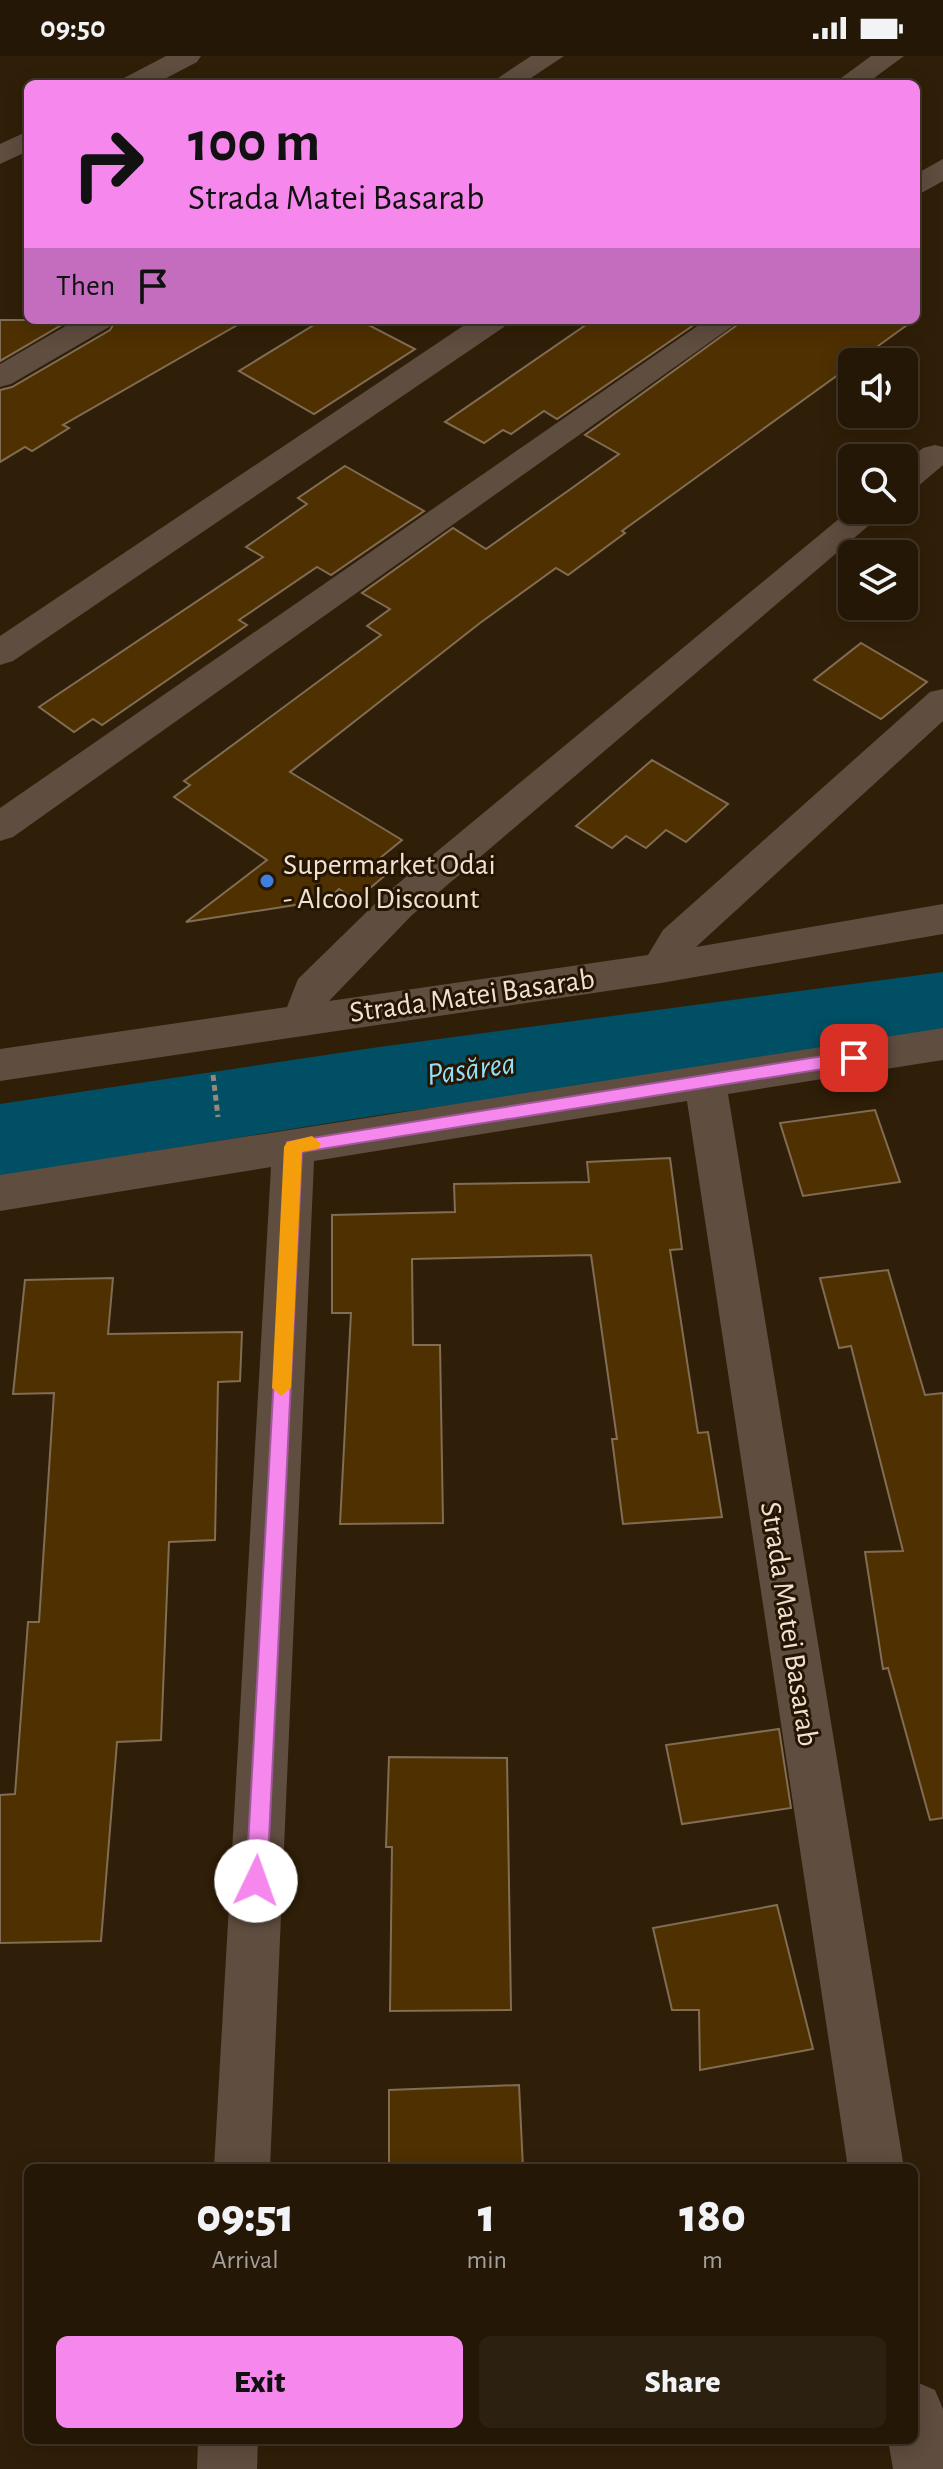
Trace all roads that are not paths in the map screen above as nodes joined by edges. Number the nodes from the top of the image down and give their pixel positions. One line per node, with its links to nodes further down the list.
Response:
1 (187, 56): 4 (street)
2 (550, 56): 5 (street)
3 (890, 56): 6 (street)
4 (142, 80)
5 (510, 80)
6 (853, 80)
7 (24, 142): 8 (street)
8 (0, 155)
9 (943, 168): 10 (street)
10 (920, 184)
11 (91, 324): 14 (street)
12 (487, 324): 18 (street)
13 (720, 324): 20 (street)
14 (0, 377)
15 (935, 455): 16 (street)
16 (918, 469)
17 (853, 524): 23 (street)
18 (0, 653)
19 (943, 701): 22 (street)
20 (0, 827)
21 (943, 919): 22 (street, Strada Matei Basarab)
22 (661, 968): 23 (street, Strada Matei Basarab)
23 (304, 1020): 25 (street, Strada Matei Basarab)
24 (943, 1044): 26 (street)
25 (0, 1065)
26 (705, 1080): 27 (street); 30 (street, Strada Matei Basarab)
27 (293, 1147): 28 (street); 29 (street)
28 (0, 1193)
29 (242, 2164)
30 (875, 2164)
31 (918, 2437): 34 (street)
32 (228, 2444): 33 (street)
33 (227, 2469)
34 (923, 2469)

